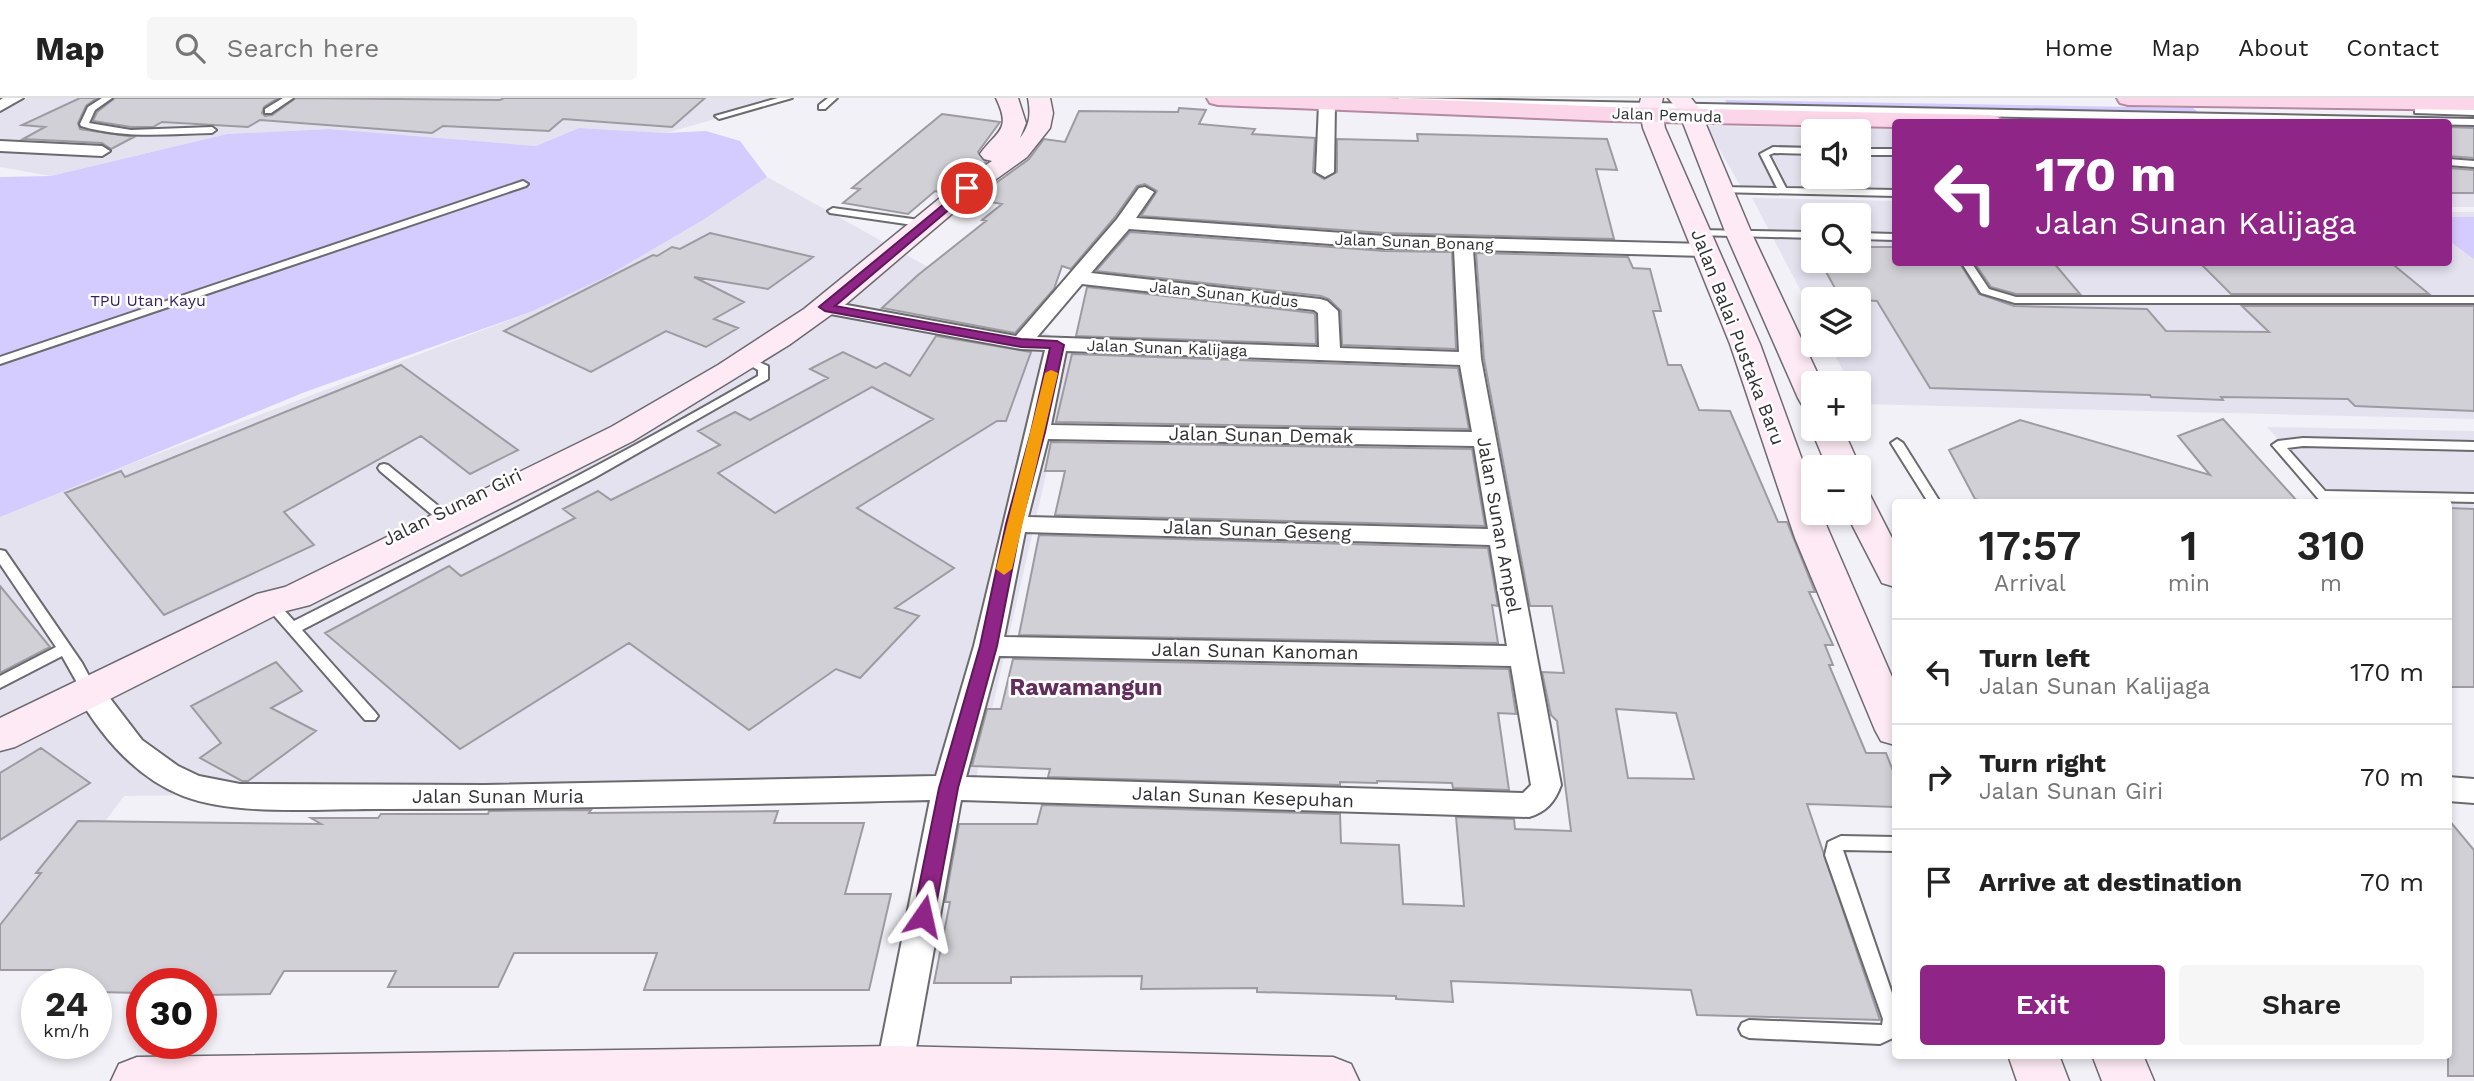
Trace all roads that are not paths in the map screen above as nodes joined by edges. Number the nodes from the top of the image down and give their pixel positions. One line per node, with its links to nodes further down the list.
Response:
1 (15, 98): 16 (street)
2 (108, 98): 22 (lane)
3 (289, 98): 19 (lane)
4 (788, 98): 20 (lane)
5 (833, 98): 17 (lane)
6 (1007, 98): 34 (street, Jalan Sunan Giri)
7 (1039, 98): 34 (street, Jalan Sunan Giri)
8 (1218, 98): 13 (main road, Jalan Pemuda)
9 (1402, 98): 14 (lane)
10 (1562, 98): 14 (lane)
11 (2128, 98): 12 (main road)
12 (2393, 100): 18 (main road)
13 (1327, 104): 14 (main road, Jalan Pemuda); 32 (street)
14 (1651, 105): 15 (main road, Jalan Pemuda); 46 (street, Jalan Balai Pustaka Baru)
15 (1685, 105): 18 (lane); 21 (main road, Jalan Pemuda); 35 (street, Jalan Balai Pustaka Baru)
16 (0, 106)
17 (822, 107)
18 (2470, 108)
19 (268, 111)
20 (719, 116)
21 (1892, 120)
22 (212, 130)
23 (2452, 130): 24 (main road)
24 (2474, 130)
25 (0, 146): 26 (street)
26 (102, 150)
27 (1801, 151): 36 (lane)
28 (1871, 152): 29 (lane)
29 (1892, 152)
30 (2452, 162): 31 (lane)
31 (2474, 164)
32 (1325, 172)
33 (523, 184): 58 (lane)
34 (967, 188): 41 (street, Jalan Sunan Giri)
35 (1720, 190): 36 (lane); 42 (street, Jalan Balai Pustaka Baru)
36 (1783, 191): 38 (lane)
37 (1145, 192): 40 (street)
38 (1892, 194)
39 (832, 211): 41 (lane)
40 (1124, 223): 47 (street, Jalan Sunan Bonang); 49 (street)
41 (927, 224): 51 (street, Jalan Sunan Giri)
42 (1738, 234): 43 (lane); 46 (lane); 55 (street, Jalan Balai Pustaka Baru)
43 (1801, 235)
44 (1871, 236): 45 (lane)
45 (1892, 237)
46 (1702, 241): 47 (street, Jalan Sunan Bonang); 53 (street, Jalan Balai Pustaka Baru)
47 (1463, 245): 57 (street, Jalan Sunan Ampel)
48 (1969, 266): 50 (lane)
49 (1076, 277): 52 (street); 56 (street, Jalan Sunan Kudus)
50 (2474, 300)
51 (825, 307): 52 (street, Jalan Sunan Kalijaga); 61 (street, Jalan Sunan Giri)
52 (1021, 343): 54 (street, Jalan Sunan Kalijaga)
53 (1745, 344): 55 (street); 73 (street, Jalan Balai Pustaka Baru)
54 (1057, 345): 56 (street, Jalan Sunan Kalijaga); 60 (street)
55 (1790, 345): 59 (street, Jalan Balai Pustaka Baru)
56 (1330, 354): 57 (street, Jalan Sunan Kalijaga)
57 (1470, 359): 62 (street, Jalan Sunan Ampel)
58 (0, 361)
59 (1801, 371)
60 (1038, 432): 62 (street, Jalan Sunan Demak); 70 (street)
61 (635, 434): 69 (street, Jalan Sunan Giri); 74 (lane)
62 (1484, 439): 72 (street, Jalan Sunan Ampel)
63 (1896, 443): 67 (lane)
64 (2474, 446): 68 (lane)
65 (384, 468): 69 (lane)
66 (2474, 498): 68 (lane)
67 (1932, 499)
68 (2324, 499)
69 (443, 518): 74 (street, Jalan Sunan Giri)
70 (1014, 524): 72 (street, Jalan Sunan Geseng); 78 (street)
71 (1870, 525): 76 (street)
72 (1501, 537): 80 (street, Jalan Sunan Ampel)
73 (1813, 538): 76 (street); 84 (street, Jalan Balai Pustaka Baru)
74 (393, 553): 77 (street, Jalan Sunan Giri)
75 (0, 554): 79 (lane)
76 (1888, 559)
77 (281, 615): 82 (street, Jalan Sunan Giri); 83 (lane)
78 (988, 646): 80 (street, Jalan Sunan Kanoman); 86 (street)
79 (64, 649): 81 (lane); 82 (lane)
80 (1521, 656): 89 (street, Jalan Sunan Ampel)
81 (0, 683)
82 (89, 691): 85 (street, Jalan Sunan Giri); 86 (street, Jalan Sunan Muria)
83 (370, 716)
84 (1892, 723)
85 (0, 736)
86 (948, 788): 89 (street, Jalan Sunan Kesepuhan); 96 (street)
87 (2452, 789): 88 (street)
88 (2474, 791)
89 (1536, 801)
90 (1892, 844): 91 (lane)
91 (1892, 1019)
92 (1892, 1019): 93 (lane)
93 (1749, 1029)
94 (2035, 1059): 100 (street)
95 (2119, 1059): 101 (street)
96 (894, 1070): 98 (street); 99 (street)
97 (137, 1081): 98 (street)
98 (177, 1081)
99 (1333, 1081)
100 (2043, 1081)
101 (2129, 1081)

